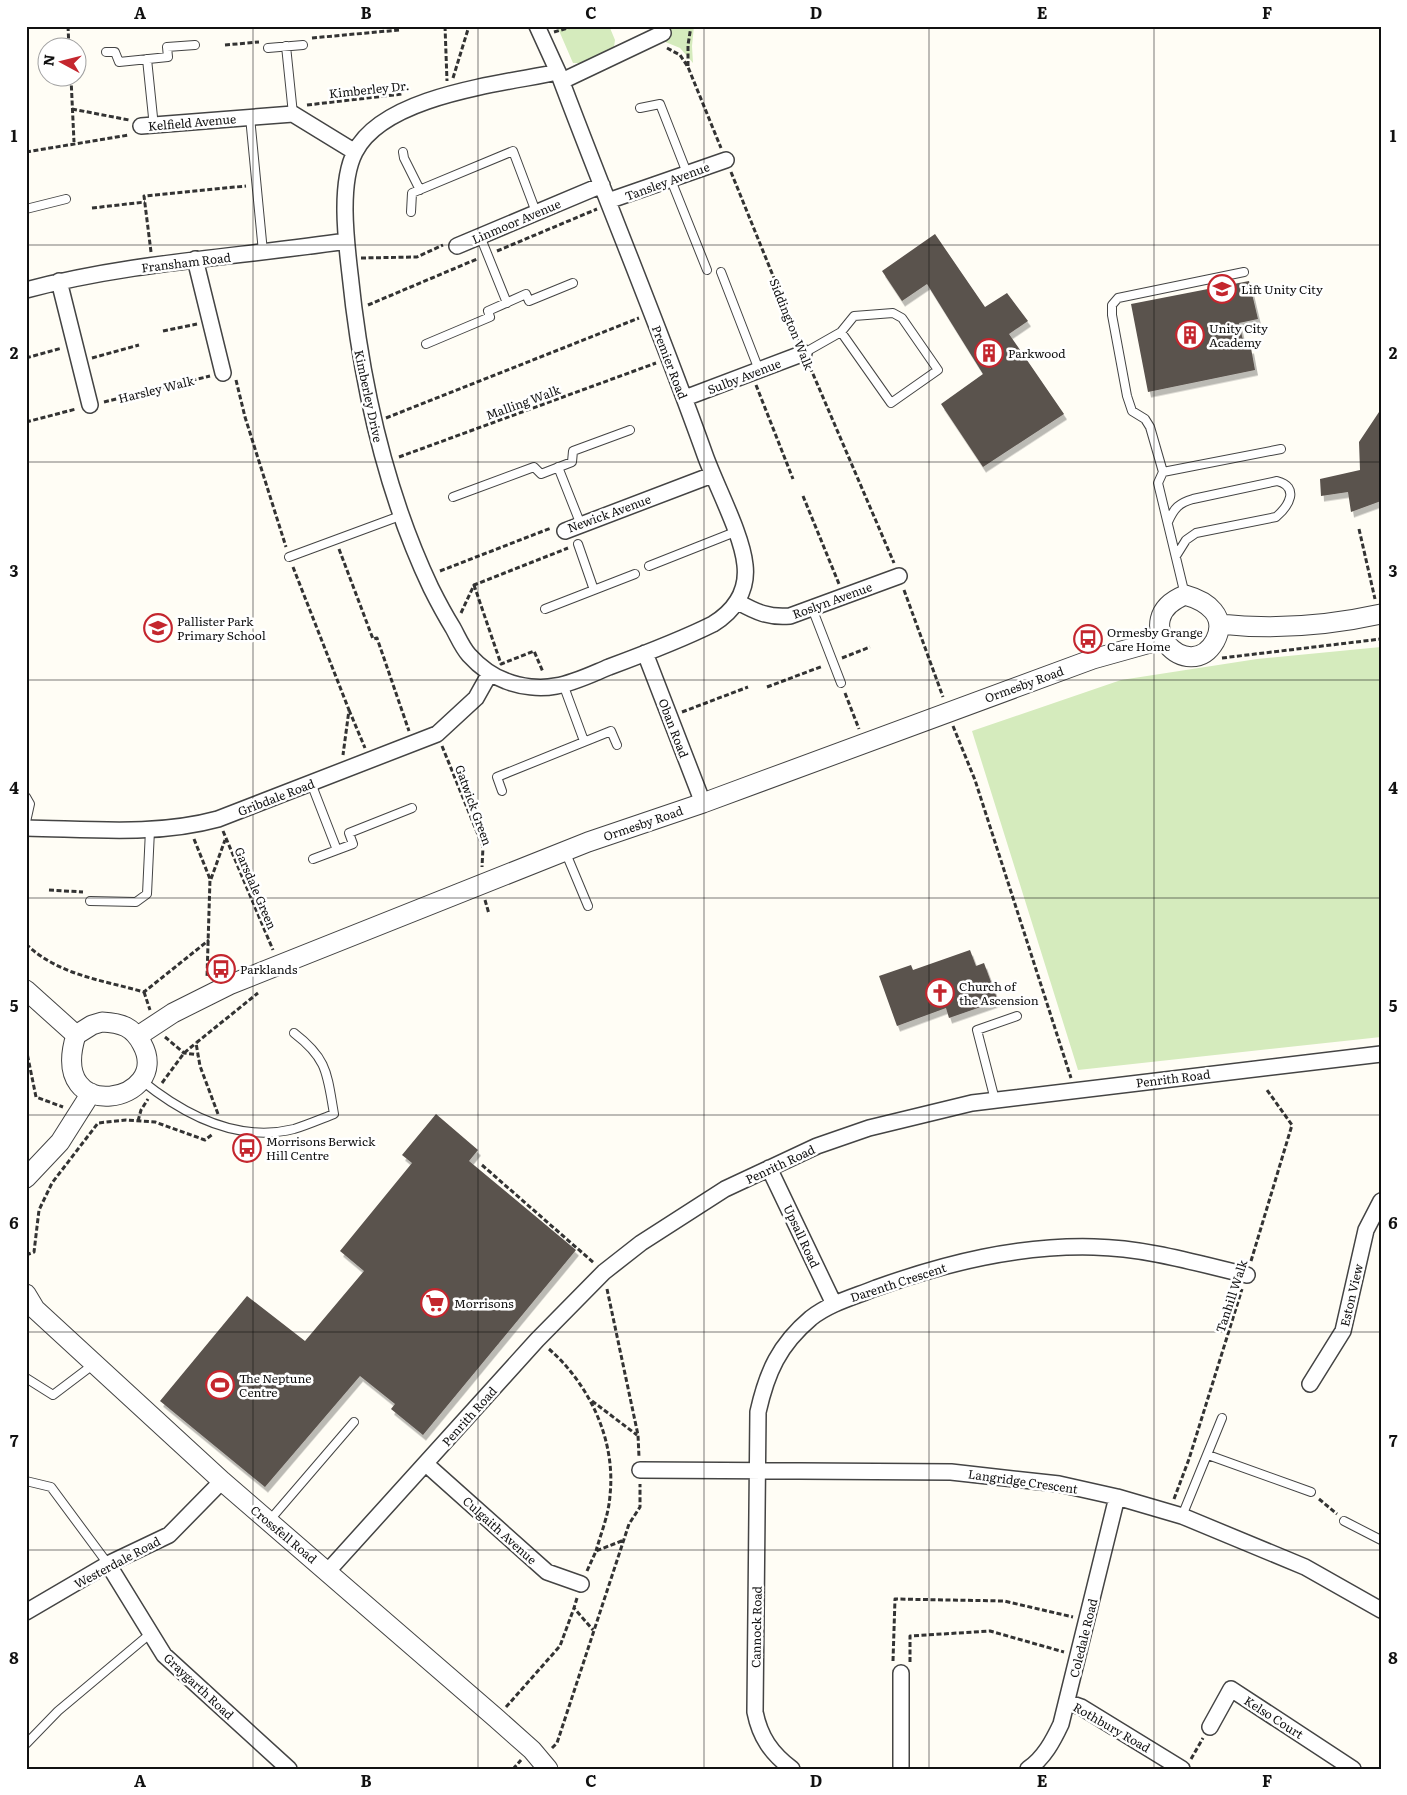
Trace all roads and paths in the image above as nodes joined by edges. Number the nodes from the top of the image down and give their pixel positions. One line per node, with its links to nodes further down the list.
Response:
1 (445, 26): 19 (path)
2 (469, 26): 19 (path)
3 (575, 26): 6 (path)
4 (691, 26): 15 (path)
5 (399, 30): 10 (path)
6 (539, 31): 16 (street, Premier Road)
7 (663, 40): 15 (path, Siddington Walk); 16 (street)
8 (195, 44): 14 (lane)
9 (225, 45): 12 (path)
10 (303, 45): 11 (lane)
11 (286, 46): 12 (lane); 22 (lane)
12 (268, 48)
13 (106, 52): 14 (lane)
14 (147, 59): 24 (lane)
15 (688, 67): 29 (path, Siddington Walk)
16 (560, 77): 19 (street); 33 (street, Premier Road)
17 (71, 88): 21 (path)
18 (407, 94): 22 (path, Kimberley Dr.)
19 (448, 95): 27 (street)
20 (640, 108): 30 (lane)
21 (72, 109): 24 (path); 25 (path)
22 (292, 110): 23 (street, Kelfield Avenue); 27 (street)
23 (250, 118): 24 (street, Kelfield Avenue); 32 (lane)
24 (147, 126): 25 (path, Kelfield Avenue)
25 (74, 142): 26 (path, Kelfield Avenue)
26 (26, 152)
27 (355, 152): 43 (street, Kimberley Drive)
28 (404, 152): 34 (lane)
29 (726, 160): 30 (street, Tansley Avenue); 63 (path, Siddington Walk)
30 (687, 174): 31 (street, Tansley Avenue)
31 (671, 180): 37 (street, Tansley Avenue); 49 (lane)
32 (256, 185): 36 (path); 45 (lane)
33 (602, 185): 37 (street, Premier Road); 41 (street, Linmoor Avenue)
34 (420, 190): 40 (lane); 41 (lane)
35 (66, 198): 39 (lane)
36 (145, 202): 38 (path); 48 (path)
37 (608, 202): 56 (street, Premier Road)
38 (92, 208)
39 (26, 209)
40 (411, 212)
41 (536, 212): 42 (street, Linmoor Avenue)
42 (480, 236): 44 (street, Linmoor Avenue); 55 (lane)
43 (346, 241): 45 (street, Fransham Road); 46 (street, Kimberley Drive)
44 (456, 246): 46 (path, Linmoor Avenue)
45 (263, 253): 47 (street, Fransham Road)
46 (348, 258): 72 (street, Kimberley Drive)
47 (195, 260): 48 (street, Fransham Road); 57 (street)
48 (152, 265): 52 (street, Fransham Road)
49 (707, 270)
50 (721, 272): 67 (lane)
51 (1244, 272): 77 (lane)
52 (58, 281): 54 (street, Fransham Road); 61 (street)
53 (573, 282): 55 (lane)
54 (26, 290)
55 (507, 303): 60 (lane)
56 (651, 313): 65 (street, Premier Road); 72 (path)
57 (209, 321): 58 (path); 68 (street)
58 (163, 331)
59 (841, 332): 59 (lane); 63 (lane)
60 (426, 344)
61 (74, 345): 64 (path); 66 (street)
62 (140, 345): 66 (path)
63 (804, 353): 67 (street, Sulby Avenue); 95 (path, Siddington Walk)
64 (26, 358)
65 (669, 358): 69 (street, Premier Road); 75 (path, Malling Walk)
66 (78, 361): 70 (street)
67 (755, 372): 69 (street, Sulby Avenue); 79 (path)
68 (223, 373): 70 (path, Harsley Walk)
69 (685, 398): 78 (street, Premier Road)
70 (90, 405): 71 (path, Harsley Walk)
71 (26, 422)
72 (374, 423): 75 (street, Kimberley Drive)
73 (630, 430): 76 (lane)
74 (1281, 449): 77 (lane)
75 (384, 462): 82 (street, Kimberley Drive)
76 (558, 467): 80 (lane); 84 (lane)
77 (1163, 472): 83 (lane)
78 (712, 475): 84 (street, Newick Avenue); 87 (street, Premier Road)
79 (793, 479)
80 (454, 496)
81 (803, 496): 99 (path)
82 (400, 516): 88 (lane); 94 (street, Kimberley Drive)
83 (1168, 522): 90 (lane); 90 (lane)
84 (581, 525): 86 (street, Newick Avenue)
85 (1359, 529): 103 (path)
86 (565, 531): 94 (path, Newick Avenue)
87 (735, 532): 92 (lane); 100 (street, Premier Road)
88 (336, 540): 91 (lane); 122 (path)
89 (578, 544): 97 (lane)
90 (1176, 556): 98 (lane)
91 (289, 557)
92 (649, 566)
93 (635, 574): 97 (lane)
94 (425, 576): 111 (street, Kimberley Drive)
95 (899, 576): 99 (street, Roslyn Avenue); 117 (path, Siddington Walk)
96 (474, 585): 113 (path)
97 (594, 590): 102 (lane)
98 (1185, 595): 104 (street); 106 (street)
99 (844, 596): 101 (street, Roslyn Avenue)
100 (738, 602): 101 (street, Roslyn Avenue); 108 (street)
101 (812, 608): 110 (lane)
102 (545, 609)
103 (1379, 615): 104 (street)
104 (1219, 624): 106 (street)
105 (1381, 639): 109 (path)
106 (1162, 640): 117 (street, Ormesby Road)
107 (870, 647): 110 (path)
108 (646, 653): 113 (street, Kimberley Drive); 118 (street, Oban Road)
109 (1218, 658)
110 (833, 662): 112 (lane); 115 (path)
111 (490, 673): 113 (street, Kimberley Drive); 119 (street, Gribdale Road)
112 (841, 683): 121 (path)
113 (556, 685): 120 (lane)
114 (748, 687): 118 (path)
115 (767, 687)
116 (349, 710): 124 (path)
117 (947, 711): 121 (street, Ormesby Road); 159 (path, Siddington Walk)
118 (670, 717): 128 (street, Oban Road)
119 (437, 734): 122 (street, Gribdale Road); 140 (path, Gatwick Green)
120 (584, 741): 123 (lane); 126 (lane)
121 (865, 742): 128 (street, Ormesby Road)
122 (414, 743): 124 (street, Gribdale Road)
123 (617, 746)
124 (370, 760): 125 (street, Gribdale Road)
125 (311, 783): 130 (street, Gribdale Road); 136 (lane)
126 (502, 791)
127 (26, 797): 131 (lane)
128 (703, 803): 137 (street, Ormesby Road)
129 (412, 808): 136 (lane)
130 (218, 819): 132 (street, Gribdale Road); 135 (path, Garsdale Green)
131 (26, 822)
132 (189, 827): 134 (street, Gribdale Road); 139 (path)
133 (26, 828): 134 (street, Gribdale Road)
134 (150, 830): 142 (lane)
135 (226, 839): 139 (path); 147 (path, Garsdale Green)
136 (337, 850): 138 (lane)
137 (565, 851): 140 (street, Ormesby Road); 143 (lane)
138 (313, 859)
139 (210, 879): 145 (path)
140 (481, 885): 144 (path, Gatwick Green); 147 (street, Ormesby Road)
141 (49, 890): 142 (path)
142 (90, 901)
143 (588, 906)
144 (489, 914)
145 (208, 940): 146 (path); 149 (path)
146 (26, 944)
147 (279, 964): 149 (street, Ormesby Road)
148 (26, 990): 152 (street)
149 (206, 996): 153 (street, Ormesby Road)
150 (1018, 1016): 161 (lane)
151 (294, 1032): 157 (lane)
152 (76, 1035): 153 (street); 160 (street)
153 (138, 1036): 157 (street)
154 (196, 1043): 157 (path)
155 (26, 1048): 162 (path)
156 (1381, 1054): 159 (street, Penrith Road)
157 (148, 1086): 160 (street); 163 (path)
158 (1266, 1090): 170 (path, Tanhill Walk)
159 (1075, 1091): 161 (street, Penrith Road)
160 (91, 1094): 162 (street)
161 (995, 1100): 166 (street, Penrith Road)
162 (78, 1113): 164 (path); 167 (street)
163 (138, 1121)
164 (98, 1123)
165 (482, 1165): 169 (path)
166 (769, 1168): 169 (street, Penrith Road); 172 (street, Upsall Road)
167 (26, 1178)
168 (1381, 1201): 176 (street, Eston View)
169 (604, 1272): 173 (street, Penrith Road); 180 (path)
170 (1246, 1275): 172 (street, Darenth Crescent); 189 (path, Tanhill Walk)
171 (26, 1294): 174 (street, Crossfell Road)
172 (834, 1304): 184 (street, Darenth Crescent)
173 (537, 1340): 177 (path); 182 (street, Penrith Road)
174 (94, 1364): 175 (lane); 186 (street, Crossfell Road)
175 (26, 1378)
176 (1310, 1384)
177 (592, 1400): 180 (path); 194 (path)
178 (1222, 1418): 181 (lane)
179 (354, 1422): 190 (lane)
180 (638, 1436): 183 (path)
181 (1208, 1455): 187 (lane); 189 (lane)
182 (426, 1464): 196 (street, Penrith Road); 197 (street, Culgaith Avenue)
183 (640, 1470): 184 (street, Langridge Crescent); 192 (path)
184 (758, 1471): 188 (street, Langridge Crescent); 213 (street, Cannock Road)
185 (26, 1481): 195 (lane)
186 (222, 1481): 190 (street, Crossfell Road); 195 (street, Westerdale Road)
187 (1311, 1492): 191 (path)
188 (1117, 1497): 189 (street, Langridge Crescent); 201 (street, Coledale Road)
189 (1176, 1514): 199 (street, Langridge Crescent)
190 (269, 1521): 196 (street, Crossfell Road)
191 (1344, 1521): 193 (lane)
192 (624, 1540): 194 (path); 202 (path)
193 (1381, 1540)
194 (596, 1551): 197 (path)
195 (108, 1564): 200 (street, Westerdale Road); 203 (street, Graygarth Road)
196 (328, 1572): 207 (street, Crossfell Road)
197 (581, 1584): 198 (path)
198 (574, 1608): 202 (path); 207 (path)
199 (1381, 1610)
200 (26, 1612)
201 (1088, 1620): 204 (street, Coledale Road); 205 (path)
202 (593, 1630): 210 (path)
203 (151, 1633): 209 (lane); 212 (street, Graygarth Road)
204 (1079, 1657): 205 (path); 206 (street, Coledale Road)
205 (901, 1673): 214 (street)
206 (1067, 1702): 211 (street, Rothbury Road); 215 (street, Coledale Road)
207 (496, 1718): 210 (street, Crossfell Road)
208 (1210, 1727): 211 (path); 216 (street, Kelso Court)
209 (26, 1744)
210 (544, 1764)
211 (1186, 1765)
212 (288, 1768)
213 (792, 1769)
214 (900, 1769)
215 (1028, 1769)
216 (1353, 1769)

